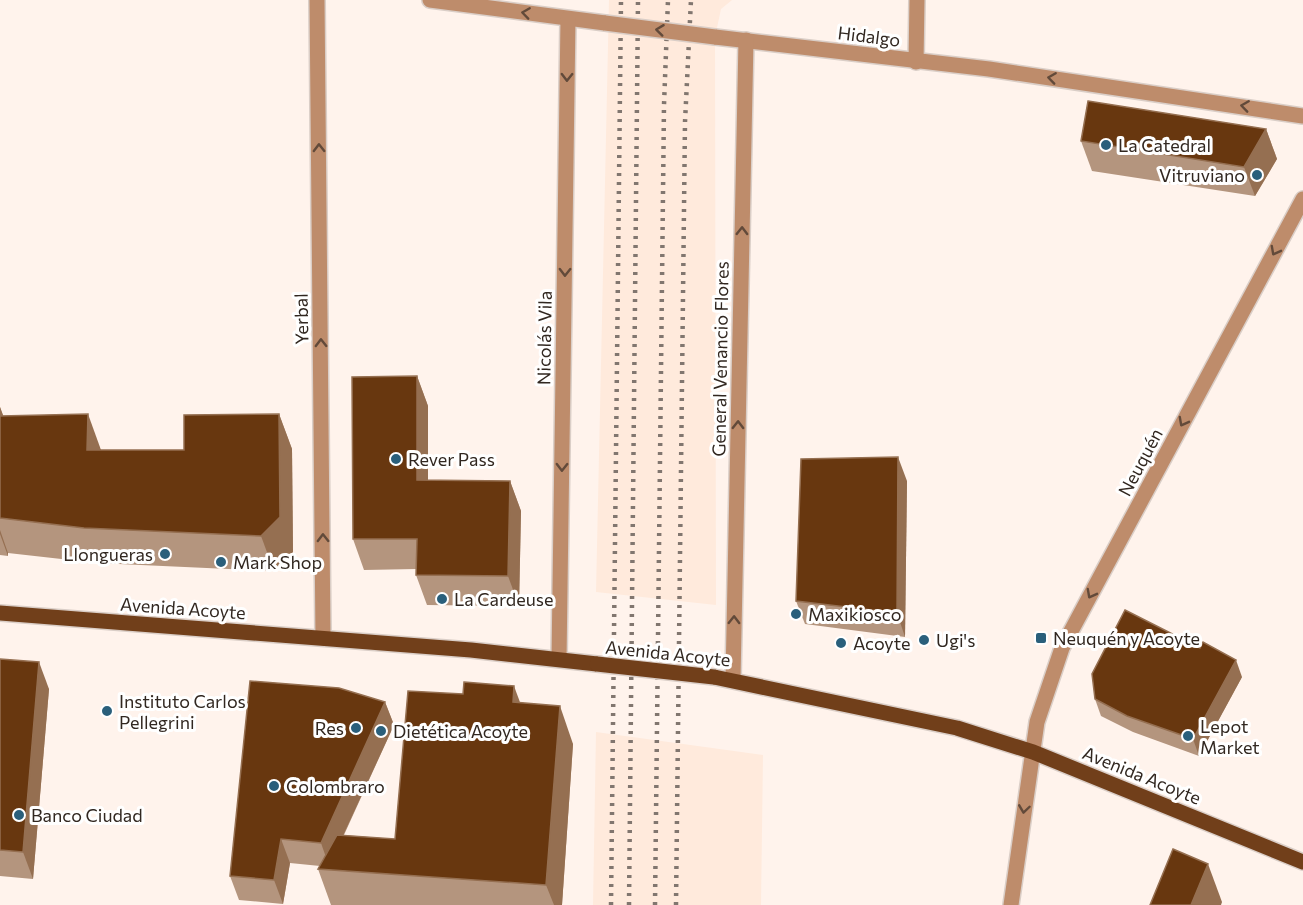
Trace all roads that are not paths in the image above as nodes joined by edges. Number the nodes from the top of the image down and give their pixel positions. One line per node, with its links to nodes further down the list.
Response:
1 (318, 0): 10 (street, Yerbal, one-way to 1)
2 (430, 0): 4 (street, Hidalgo, one-way to 2)
3 (917, 0): 6 (street)
4 (568, 19): 5 (street, Hidalgo, one-way to 4, bridge); 11 (street, Nicolás Vila, one-way to 11)
5 (746, 40): 6 (street, Hidalgo); 12 (street, General Venancio Flores, one-way to 5)
6 (916, 62): 7 (street, Hidalgo, one-way to 6)
7 (1303, 116)
8 (1303, 199): 13 (street, Neuquén, one-way to 13)
9 (0, 613): 10 (main road, Avenida Acoyte)
10 (323, 638): 11 (main road, Avenida Acoyte)
11 (559, 659): 12 (main road, Avenida Acoyte, bridge)
12 (733, 679): 13 (main road, Avenida Acoyte)
13 (1033, 752): 14 (main road, Avenida Acoyte); 15 (street, Neuquén, one-way to 15)
14 (1303, 862)
15 (1011, 905)

